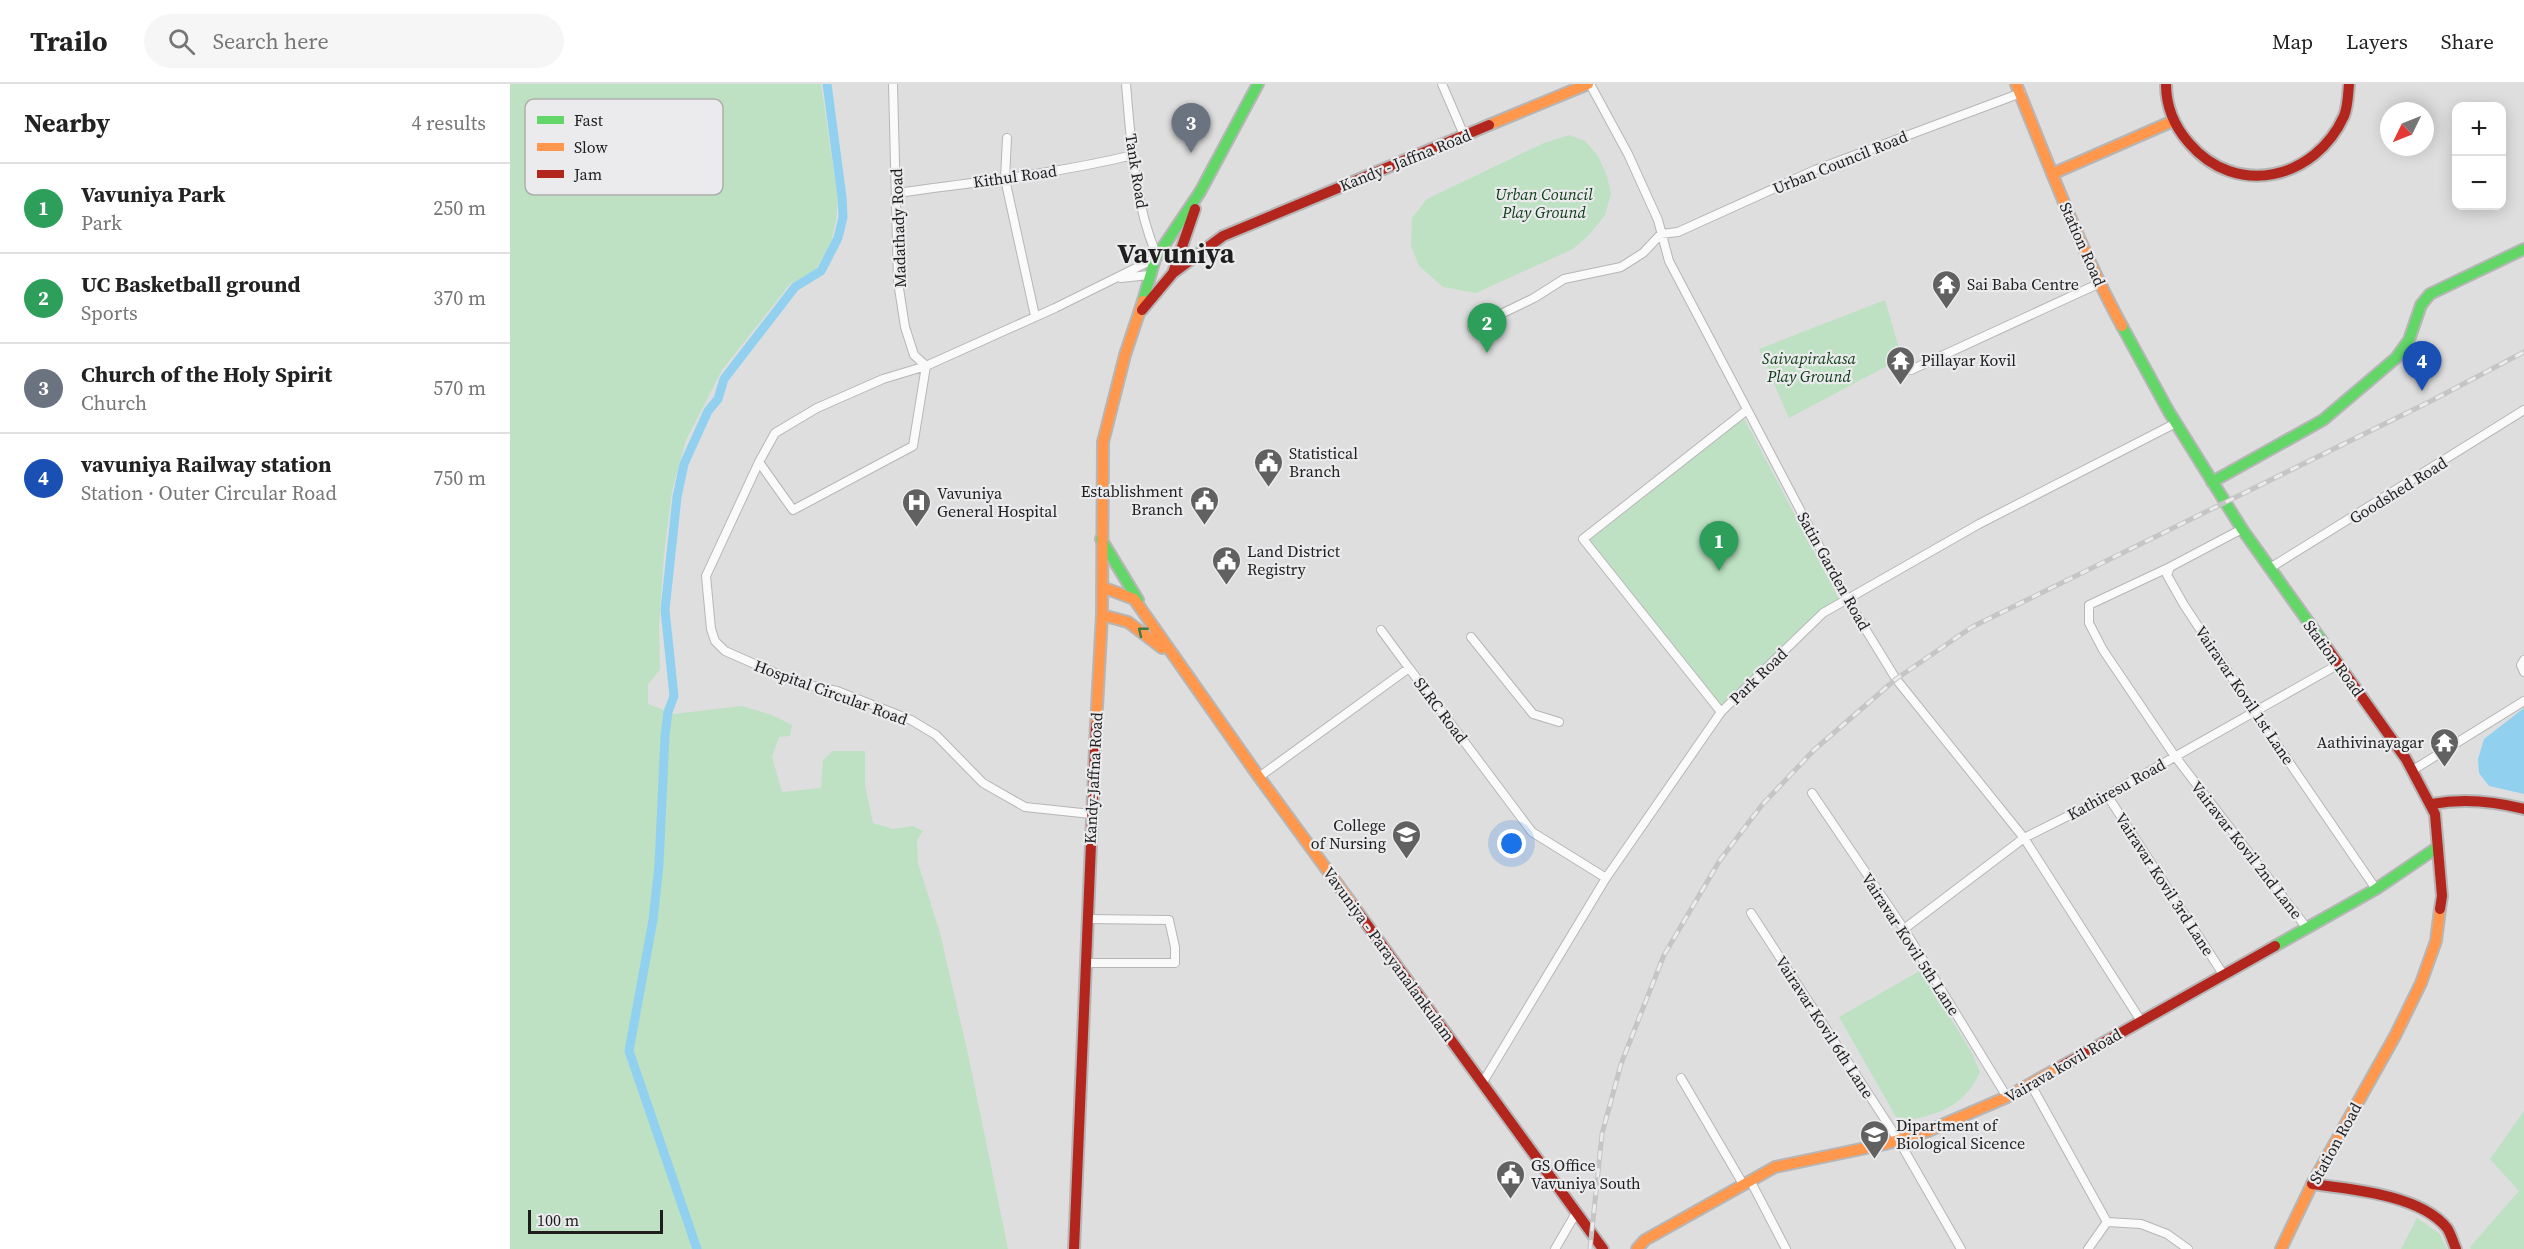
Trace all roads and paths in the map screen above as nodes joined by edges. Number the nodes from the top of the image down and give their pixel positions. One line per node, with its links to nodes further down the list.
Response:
1 (893, 84): 16 (street, Madathady Road)
2 (1126, 84): 12 (street, Tank Road)
3 (1258, 84): 15 (main road)
4 (1442, 84): 10 (street)
5 (1589, 84): 10 (main road, Kandy - Jaffna Road); 18 (street, Satin Garden Road)
6 (2166, 84): 9 (main road)
7 (2349, 84): 9 (main road)
8 (2018, 89): 13 (main road, Station Road); 18 (street, Urban Council Road)
9 (2173, 121): 13 (main road)
10 (1464, 135): 19 (main road, Kandy - Jaffna Road)
11 (1006, 138): 14 (street)
12 (1133, 155): 14 (street, Kithul Road); 22 (street, Tank Road)
13 (2052, 174): 26 (main road, Station Road)
14 (1005, 179): 16 (street, Kithul Road); 28 (street)
15 (1200, 192): 17 (main road); 22 (main road, Kandy-Jaffna Road)
16 (897, 193): 30 (street, Madathady Road)
17 (1200, 233): 19 (main road, Kandy - Jaffna Road); 20 (main road); 20 (main road, Kandy - Jaffna Road)
18 (1661, 234): 29 (street); 32 (street, Satin Garden Road)
19 (1223, 236): 23 (main road, Kandy - Jaffna Road)
20 (1182, 248): 22 (main road, Kandy - Jaffna Road); 23 (main road)
21 (2524, 249): 36 (main road)
22 (1156, 257): 24 (main road, Kandy-Jaffna Road); 25 (street, Hospital Circular Road)
23 (1173, 273): 24 (main road, Hospital Circular Road); 27 (main road, Kandy-Jaffna Road)
24 (1149, 275): 25 (street, Hospital Circular Road); 27 (main road, Kandy-Jaffna Road)
25 (1117, 279): 28 (street, Hospital Circular Road)
26 (2100, 283): 31 (street); 34 (main road, Station Road)
27 (1141, 312): 38 (main road, Kandy-Jaffna Road)
28 (1035, 316): 30 (street, Hospital Circular Road)
29 (1472, 328)
30 (926, 366): 35 (street, Hospital Circular Road); 35 (street)
31 (1911, 370)
32 (1747, 410): 42 (street, Satin Garden Road); 54 (street)
33 (2524, 410): 40 (street, Goodshed Road)
34 (2176, 423): 36 (main road, Station Road); 42 (street, Park Road)
35 (759, 462): 63 (street, Hospital Circular Road)
36 (2212, 482): 37 (main road, Station Road)
37 (2242, 529): 39 (street); 40 (main road, Station Road)
38 (1101, 539): 41 (main road, Kandy-Jaffna Road); 44 (main road)
39 (2170, 567): 53 (street, Vairavar Kovil 1st Lane); 56 (street, Vairavar Kovil 2nd Lane)
40 (2270, 568): 49 (main road, Station Road)
41 (1102, 587): 43 (main road, Kandy-Jaffna Road); 44 (main road)
42 (1847, 599): 54 (street, Park Road); 64 (street, Satin Garden Road)
43 (1102, 615): 47 (main road, one-way to 43); 63 (main road, Kandy-Jaffna Road)
44 (1154, 625): 47 (main road)
45 (1380, 630): 50 (street)
46 (1471, 637): 55 (street)
47 (1176, 660): 58 (main road, Vavuniya - Parayanalankulam)
48 (2524, 660): 51 (street)
49 (2339, 664): 53 (street, Kathiresu Road); 57 (main road, Station Road)
50 (1409, 668): 58 (street, SLRC Road); 66 (street, SLRC Road)
51 (2524, 672)
52 (2524, 702): 57 (street)
53 (2254, 711): 56 (street, Kathiresu Road); 67 (street, Vairavar Kovil 1st Lane)
54 (1721, 712): 66 (street, Park Road)
55 (1559, 722)
56 (2174, 755): 60 (street, Kathiresu Road); 70 (street, Vairavar Kovil 2nd Lane)
57 (2412, 770): 61 (main road, Station Road)
58 (1259, 777): 76 (main road, Vavuniya - Parayanalankulam)
59 (1812, 793): 71 (street, Vairavar Kovil 5th Lane)
60 (2107, 795): 64 (street, Kathiresu Road); 73 (street, Vairavar Kovil 3rd Lane)
61 (2432, 804): 62 (main road); 65 (main road, Station Road)
62 (2524, 809)
63 (1091, 814): 69 (main road, Kandy-Jaffna Road)
64 (2024, 838): 71 (street, Kathiresu Road); 74 (street, Satin Garden Road)
65 (2438, 847): 67 (main road, Vairava kovil Road); 81 (main road, Station Road)
66 (1606, 878): 76 (street, Park Road)
67 (2376, 889): 70 (main road, Vairava kovil Road)
68 (1750, 914): 79 (street, Vairavar Kovil 6th Lane)
69 (1087, 919): 72 (main road, Kandy-Jaffna Road); 72 (street)
70 (2306, 927): 73 (main road, Vairava kovil Road)
71 (1904, 929): 78 (street, Vairavar Kovil 5th Lane)
72 (1085, 963): 84 (main road, Kandy-Jaffna Road)
73 (2223, 974): 74 (main road, Vairava kovil Road)
74 (2141, 1021): 77 (main road, Vairava kovil Road)
75 (1681, 1078): 80 (street)
76 (1483, 1082): 82 (main road, Vavuniya - Parayanalankulam)
77 (2030, 1083): 78 (main road, Vairava kovil Road); 83 (street)
78 (2007, 1097): 79 (main road, Vairava kovil Road)
79 (1899, 1141): 80 (main road, Vairava kovil Road); 89 (street, Vairavar Kovil 6th Lane)
80 (1747, 1182): 87 (main road, Vairava kovil Road); 88 (street)
81 (2312, 1184): 92 (main road, Station Road); 93 (main road)
82 (1576, 1213): 85 (street); 86 (main road, Vavuniya - Parayanalankulam)
83 (2107, 1222): 90 (street); 91 (street)
84 (1074, 1249)
85 (1555, 1249)
86 (1603, 1249)
87 (1637, 1249)
88 (1786, 1249)
89 (1961, 1249)
90 (2088, 1249)
91 (2187, 1249)
92 (2281, 1249)
93 (2456, 1249)

